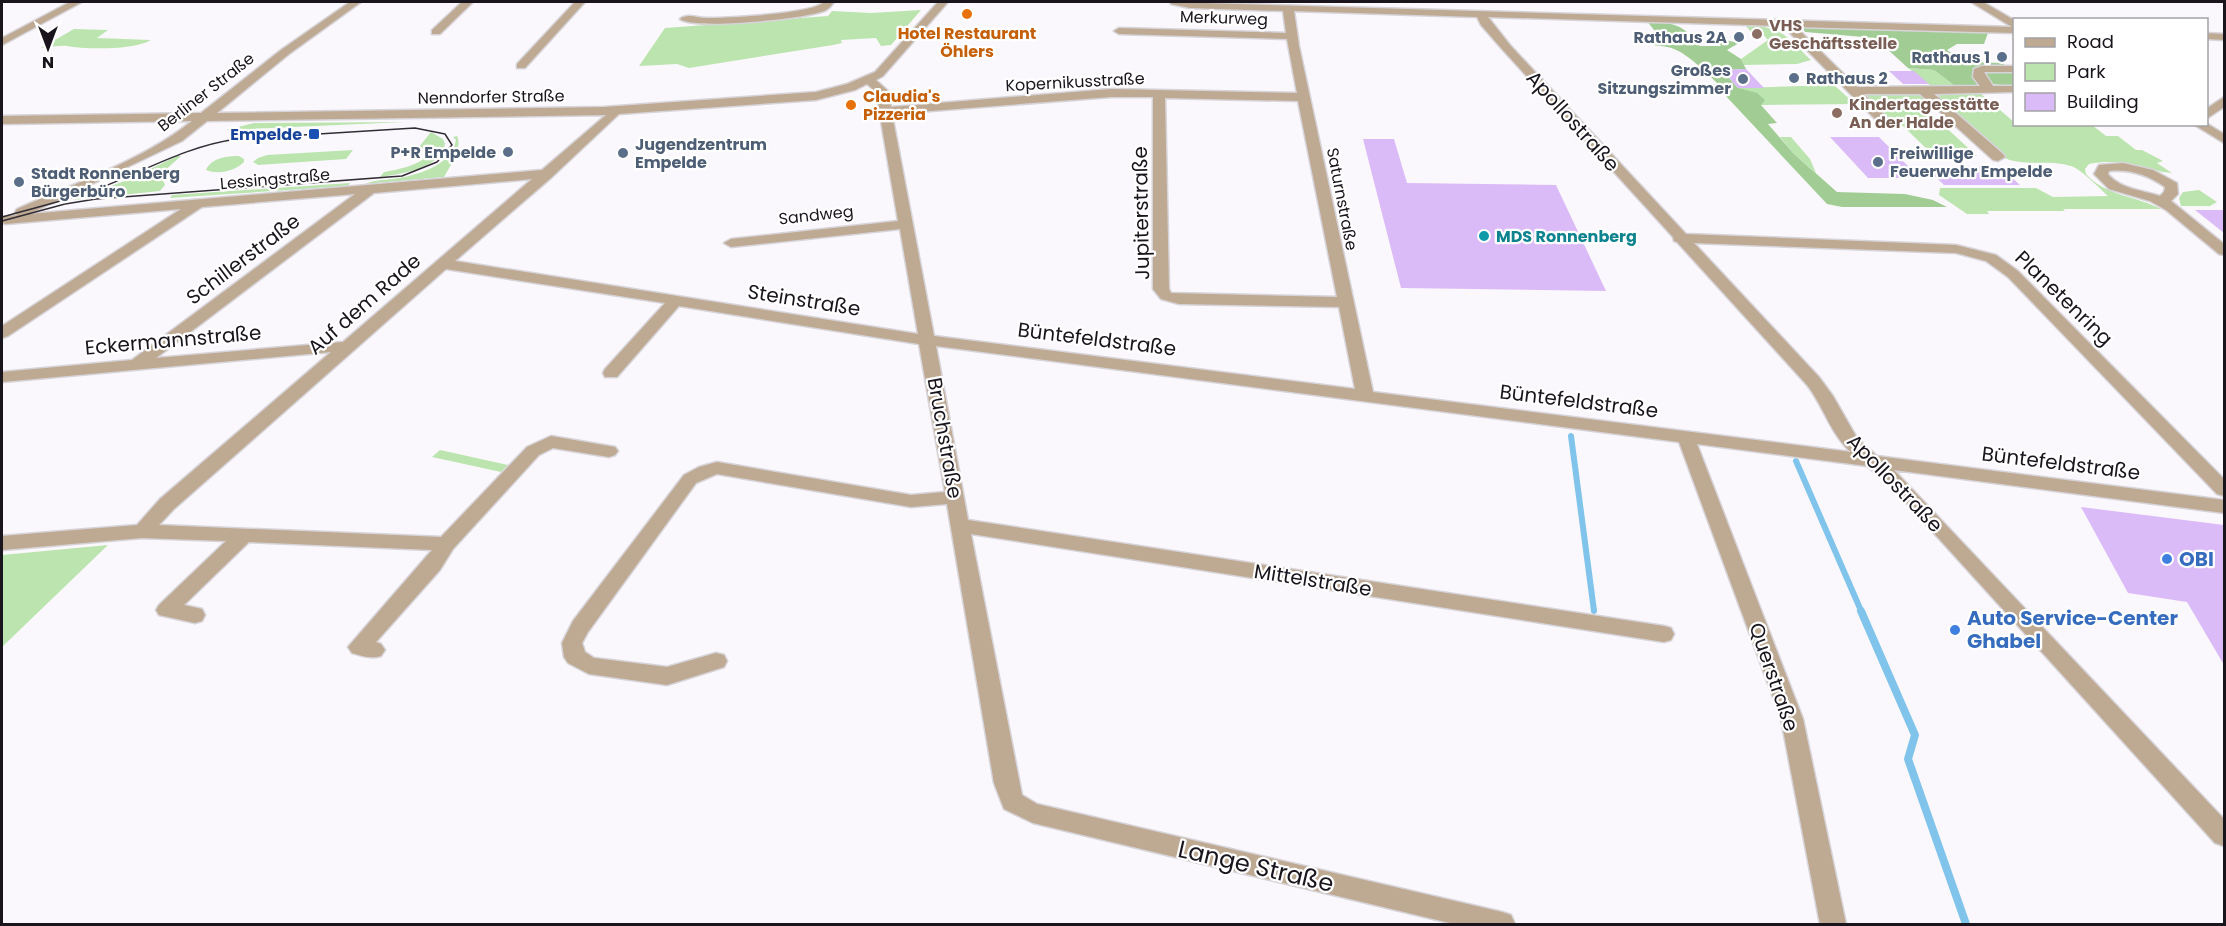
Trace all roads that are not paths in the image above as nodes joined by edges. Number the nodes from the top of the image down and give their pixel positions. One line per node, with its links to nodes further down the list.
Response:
1 (77, 2): 21 (street)
2 (345, 2): 35 (street, Berliner Straße)
3 (356, 2): 35 (street, Berliner Straße)
4 (468, 2): 17 (street)
5 (579, 2): 22 (street)
6 (829, 2): 12 (street)
7 (943, 2): 24 (street, Nenndorfer Straße)
8 (1175, 2): 10 (street)
9 (1976, 2): 13 (street)
10 (1288, 8): 11 (street); 18 (street, Saturnstraße)
11 (1482, 15): 14 (street); 47 (street, Apollostraße)
12 (685, 19)
13 (2013, 23)
14 (1787, 24): 15 (street); 28 (street)
15 (2013, 30)
16 (1119, 31): 18 (street, Merkurweg)
17 (436, 32)
18 (1292, 36): 30 (street, Saturnstraße)
19 (2208, 36): 20 (street)
20 (2224, 37)
21 (2, 42)
22 (521, 66)
23 (2013, 69): 25 (street)
24 (868, 80): 32 (street, Nenndorfer Straße); 33 (street, Bruchstraße)
25 (1989, 89): 26 (street); 27 (street)
26 (2013, 89)
27 (1923, 90): 28 (street); 40 (street)
28 (1852, 91): 36 (street)
29 (1159, 94): 30 (street, Kopernikusstraße); 33 (street, Kopernikusstraße); 52 (street, Jupiterstraße)
30 (1303, 97): 52 (street, Saturnstraße)
31 (2224, 101): 34 (street)
32 (615, 111): 35 (street, Nenndorfer Straße); 41 (street, Auf dem Rade)
33 (885, 111): 46 (street, Bruchstraße)
34 (2208, 113)
35 (199, 117): 37 (street, Nenndorfer Straße); 45 (street, Berliner Straße)
36 (1882, 119)
37 (2, 120)
38 (2202, 126): 39 (street)
39 (2224, 139)
40 (1998, 157)
41 (547, 174): 42 (street, Lessingstraße); 50 (street, Auf dem Rade)
42 (372, 188): 44 (street, Lessingstraße); 56 (street, Schillerstraße)
43 (2162, 201): 49 (street)
44 (202, 202): 45 (street, Lessingstraße); 53 (street)
45 (3, 218)
46 (905, 224): 48 (street, Sandweg); 54 (street, Bruchstraße)
47 (1680, 238): 62 (street, Apollostraße); 63 (street, Planetenring)
48 (731, 243)
49 (2224, 251)
50 (445, 264): 51 (street, Steinstraße); 55 (street, Auf dem Rade)
51 (675, 301): 54 (street, Steinstraße); 57 (street)
52 (1344, 302): 59 (street, Saturnstraße)
53 (2, 333)
54 (927, 340): 59 (street, Büntefeldstraße); 64 (street, Bruchstraße)
55 (349, 346): 56 (street, Eckermannstraße); 67 (street, Auf dem Rade)
56 (138, 364): 58 (street, Eckermannstraße)
57 (611, 373)
58 (2, 377)
59 (1365, 396): 60 (street, Büntefeldstraße)
60 (1686, 438): 62 (street, Büntefeldstraße); 78 (street, Querstraße)
61 (609, 451): 70 (street)
62 (1874, 463): 65 (street, Büntefeldstraße); 76 (street, Apollostraße)
63 (2224, 490)
64 (955, 497): 66 (street, Bruchstraße); 74 (street)
65 (2224, 506)
66 (961, 526): 72 (street, Mittelstraße); 75 (street, Bruchstraße)
67 (142, 531): 68 (street); 69 (street)
68 (244, 536): 70 (street); 71 (street)
69 (2, 543)
70 (446, 544): 73 (street)
71 (195, 615)
72 (1665, 634)
73 (374, 650)
74 (716, 661)
75 (1012, 802): 77 (street, Lange Straße)
76 (2224, 835)
77 (1502, 924)
78 (1833, 924)

